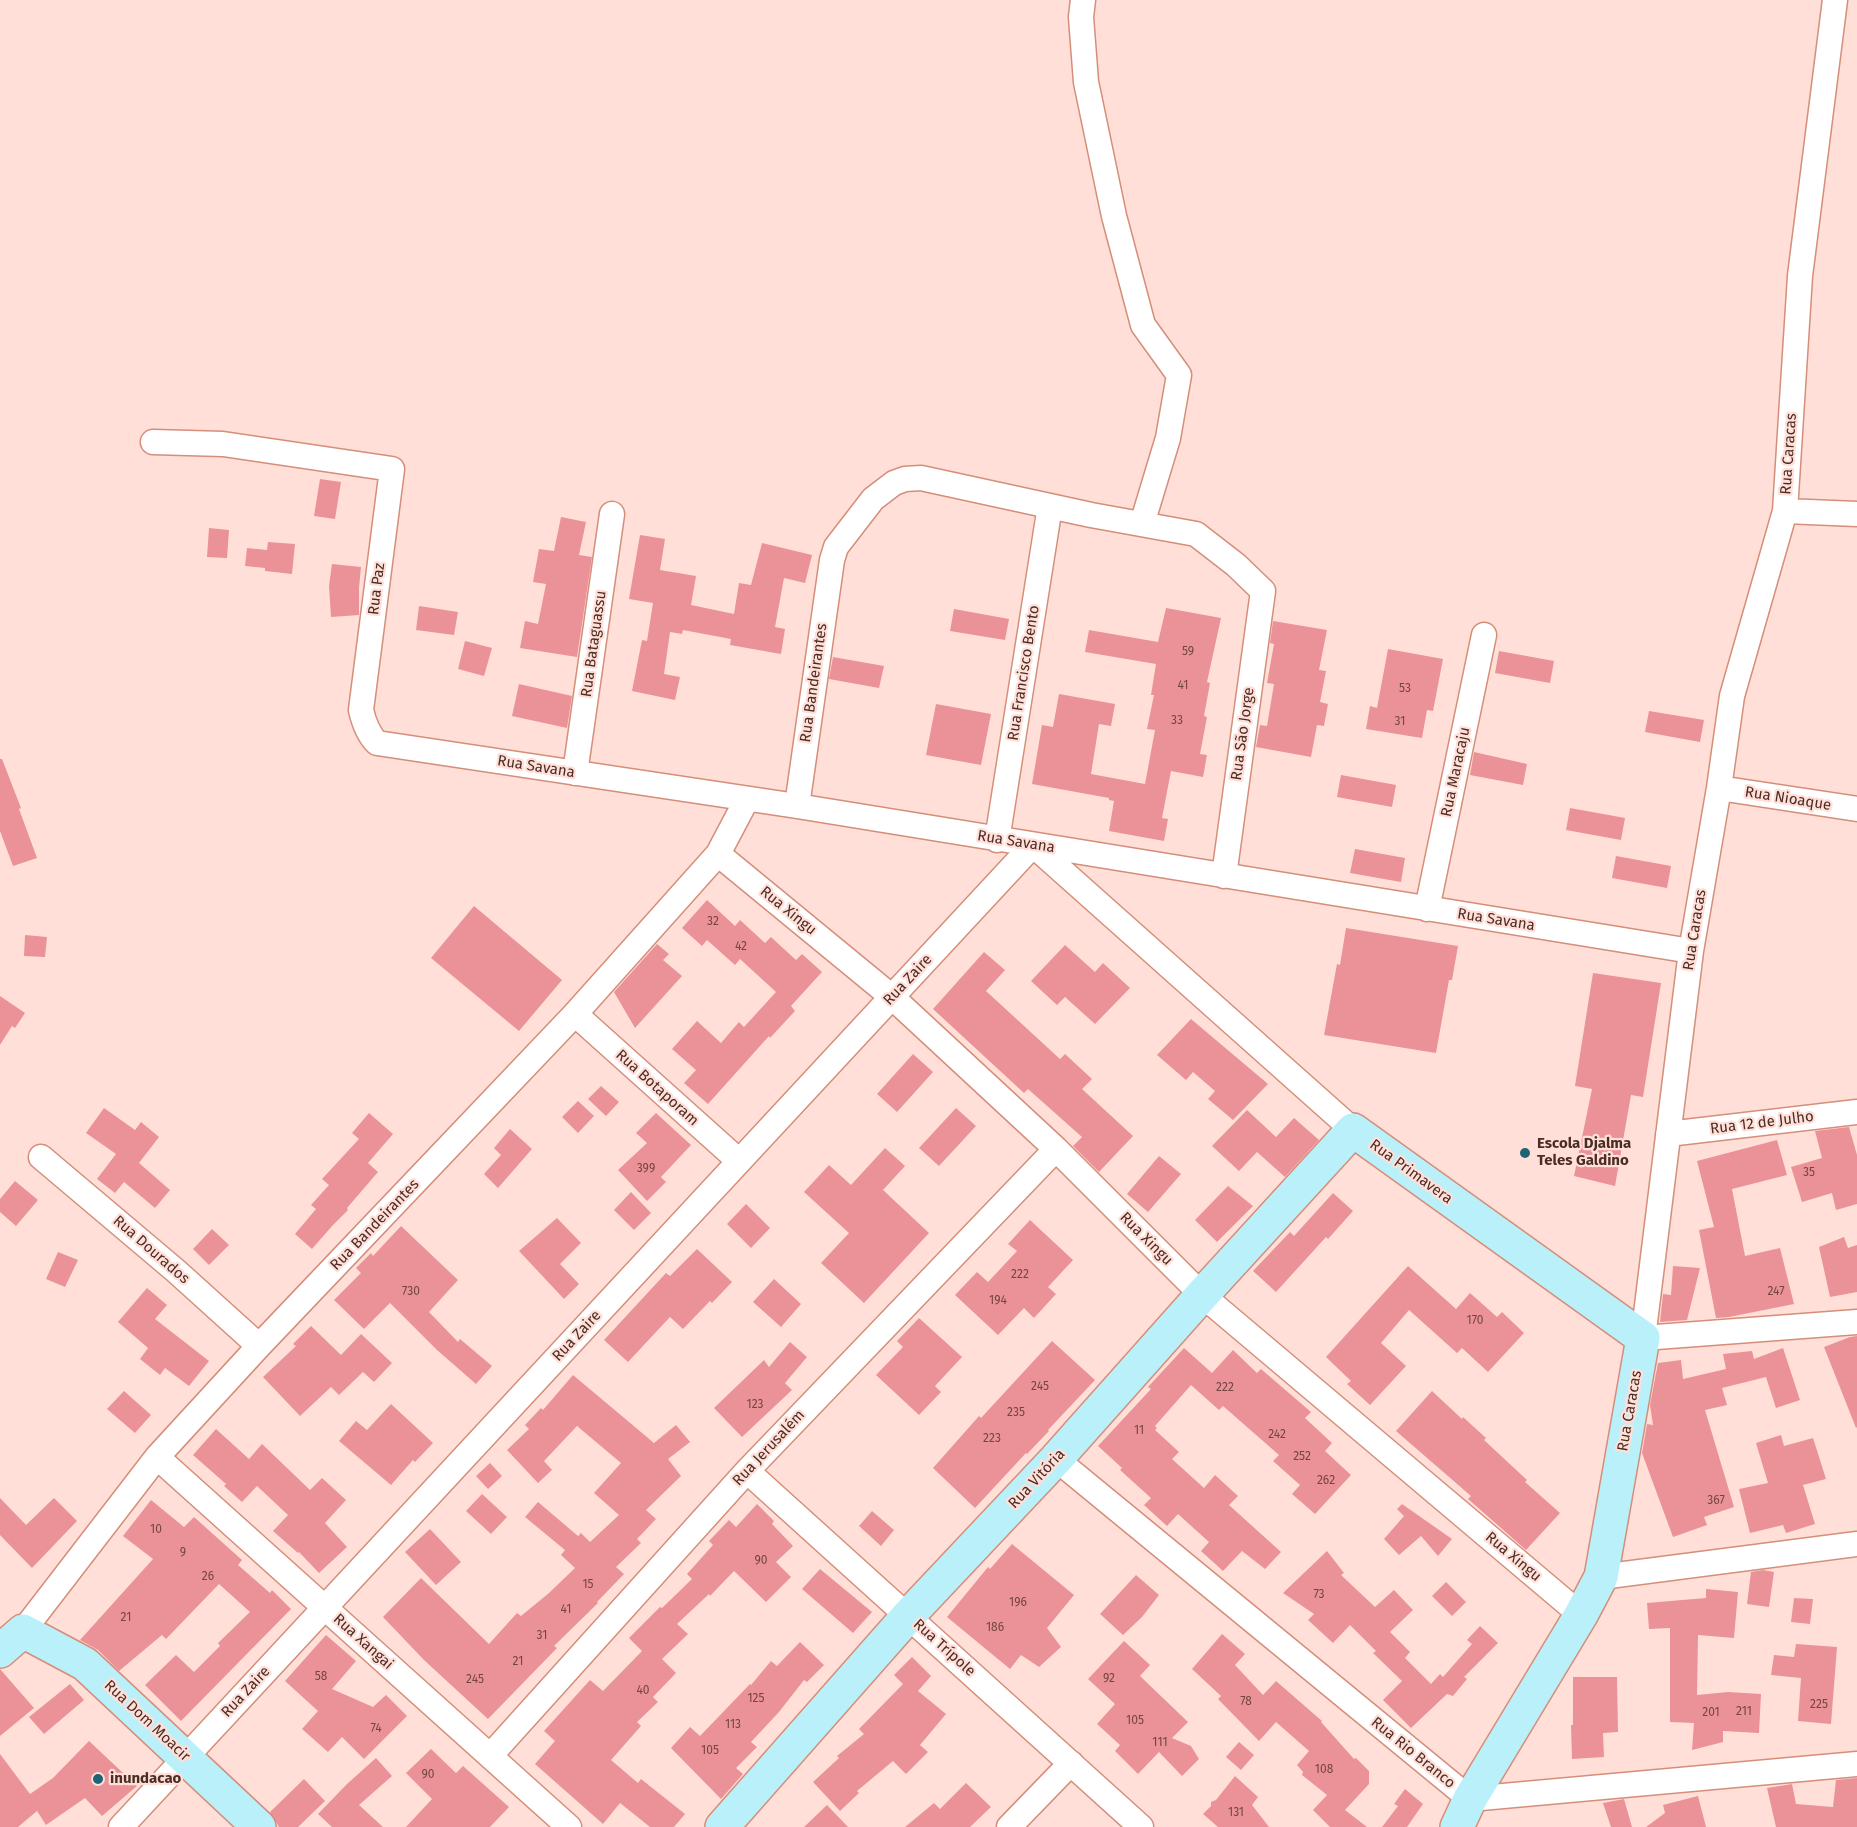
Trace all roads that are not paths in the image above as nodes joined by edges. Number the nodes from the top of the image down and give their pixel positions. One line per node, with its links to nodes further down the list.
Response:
1 (1083, 0): 8 (street)
2 (1835, 0): 5 (street, Rua Caracas)
3 (153, 442): 10 (street, Rua Paz)
4 (1050, 506): 8 (street); 14 (street, Rua Bandeirantes); 16 (street, Rua Francisco Bento)
5 (1785, 511): 7 (street); 12 (street, Rua Caracas)
6 (612, 514): 11 (street, Rua Bataguassu)
7 (1857, 514)
8 (1142, 524): 19 (street, Rua São Jorge)
9 (1484, 635): 20 (street, Rua Maracaju)
10 (361, 710): 11 (street, Rua Savana)
11 (575, 773): 13 (street, Rua Savana)
12 (1719, 788): 15 (street, Rua Nioaque); 21 (street, Rua Caracas)
13 (747, 799): 14 (street, Rua Savana); 18 (street, Rua Bandeirantes)
14 (796, 806): 16 (street, Rua Savana)
15 (1857, 809)
16 (998, 840): 17 (street, Rua Savana)
17 (1032, 845): 19 (street, Rua Savana); 22 (street, Rua Zaire); 25 (street, Rua Primavera)
18 (718, 854): 22 (street, Rua Xingu); 23 (street, Rua Bandeirantes)
19 (1224, 876): 20 (street, Rua Savana)
20 (1427, 909): 21 (street, Rua Savana)
21 (1691, 951): 26 (street, Rua Caracas)
22 (892, 997): 27 (street, Rua Xingu); 29 (street, Rua Zaire)
23 (575, 1014): 29 (street, Rua Botaporam); 33 (street, Rua Bandeirantes)
24 (1857, 1112): 26 (street, Rua 12 de Julho)
25 (1353, 1130): 30 (street, Rua Vitória); 32 (street, Rua Primavera)
26 (1668, 1134): 32 (street, Rua Caracas)
27 (1056, 1149): 30 (street, Rua Xingu); 36 (street, Rua Jerusalém)
28 (41, 1156): 33 (street, Rua Dourados)
29 (739, 1161): 39 (street, Rua Zaire)
30 (1202, 1295): 35 (street, Rua Vitória); 40 (street, Rua Xingu)
31 (1857, 1322): 32 (street)
32 (1643, 1338): 38 (street, Rua Caracas)
33 (259, 1346): 34 (street, Rua Bandeirantes)
34 (157, 1457): 39 (street, Rua Xangai); 42 (street, Rua Bandeirantes)
35 (1056, 1459): 41 (street, Rua Vitória); 47 (street, Rua Rio Branco)
36 (747, 1471): 41 (street, Rua Trípole); 43 (street, Rua Jerusalém)
37 (1857, 1544): 38 (street)
38 (1601, 1577): 40 (street, Rua Caracas)
39 (325, 1607): 43 (street, Rua Xangai); 44 (street, Rua Zaire)
40 (1581, 1615): 47 (street, Rua Caracas)
41 (908, 1616): 45 (street, Rua Trípole); 51 (street, Rua Vitória)
42 (12, 1641): 44 (street, Rua Dom Moacir)
43 (490, 1756): 50 (street, Rua Xangai)
44 (186, 1757): 48 (street, Rua Zaire); 49 (street, Rua Dom Moacir)
45 (1071, 1763): 52 (street); 53 (street, Rua Trípole)
46 (1857, 1764): 47 (street, Rua Rio Branco)
47 (1463, 1813)
48 (121, 1827)
49 (259, 1827)
50 (569, 1827)
51 (722, 1827)
52 (1009, 1827)
53 (1141, 1827)

